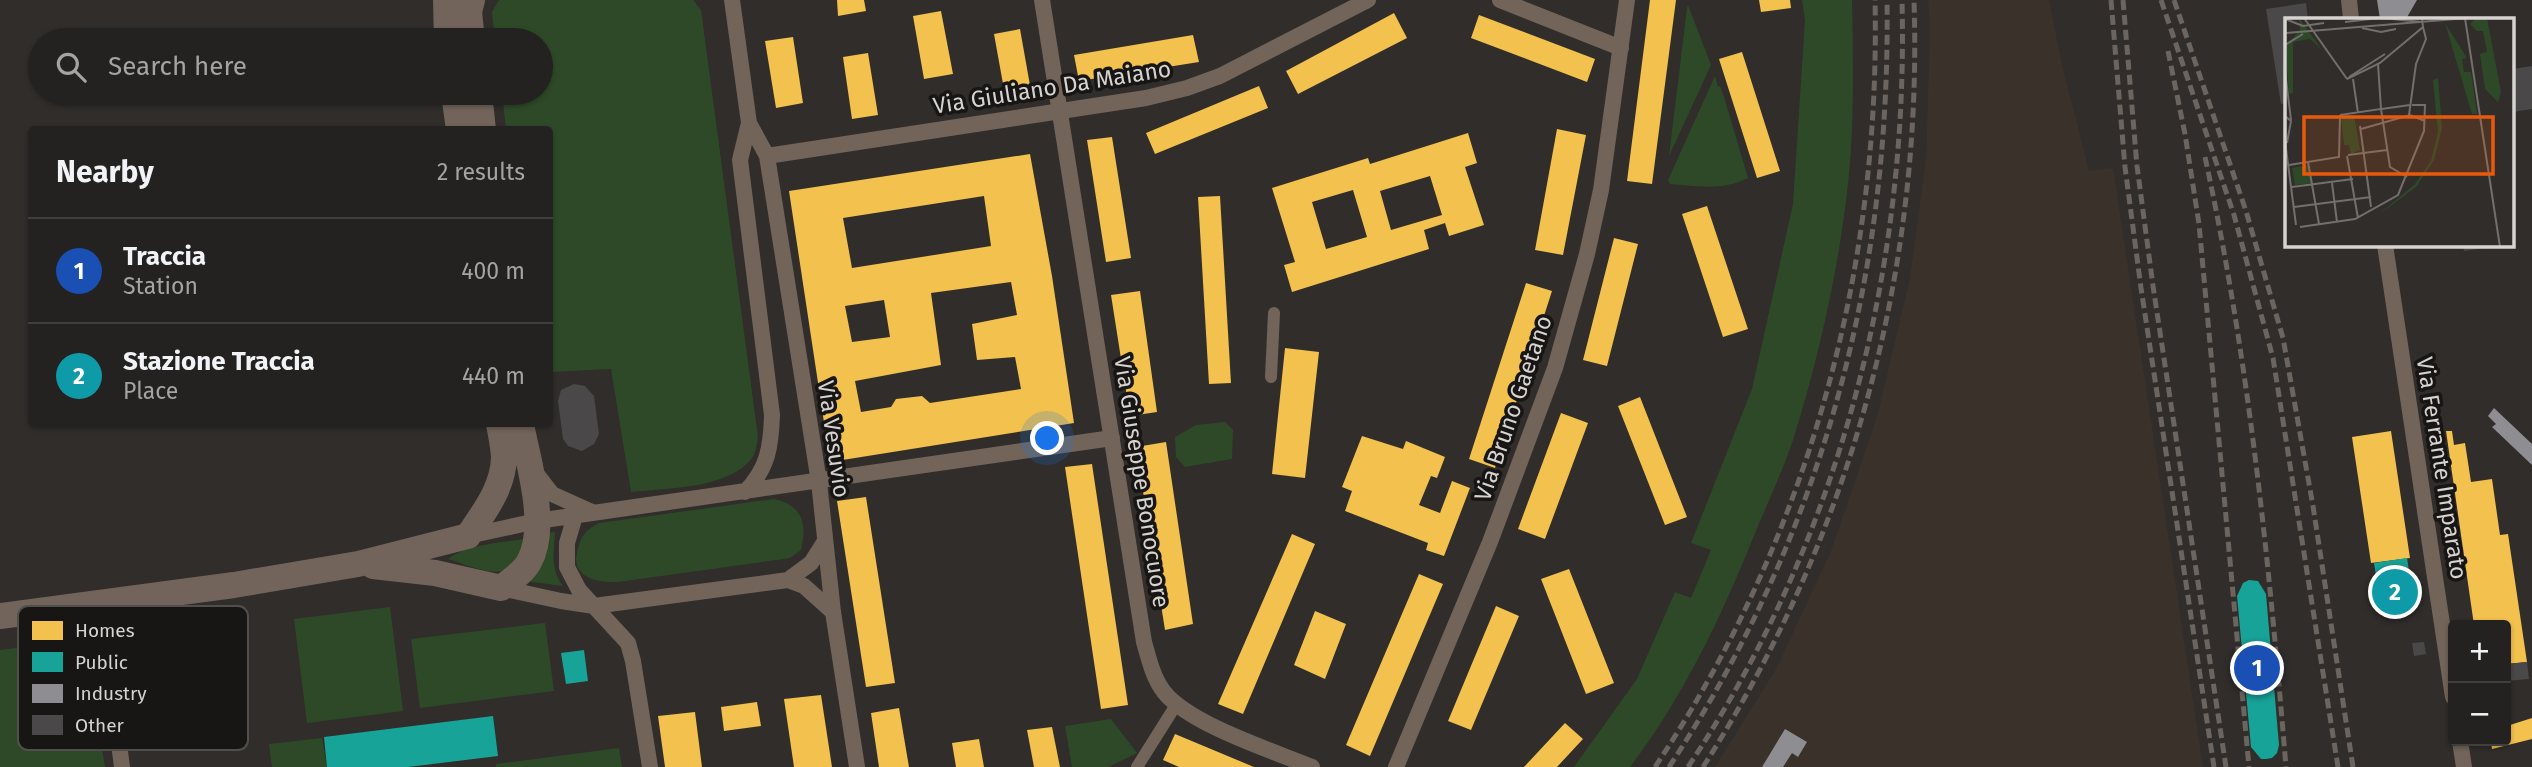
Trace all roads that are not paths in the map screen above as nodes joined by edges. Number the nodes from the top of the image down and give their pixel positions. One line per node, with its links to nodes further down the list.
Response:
1 (446, 0): 10 (main road)
2 (472, 0): 11 (main road)
3 (732, 0): 16 (street, Via Vesuvio)
4 (1042, 0): 15 (street, Via Giuseppe Bonocuore)
5 (1368, 0): 15 (street, Via Giuliano Da Maiano)
6 (1500, 0): 12 (street)
7 (1627, 0): 12 (street)
8 (2348, 0): 9 (street)
9 (2351, 18)
10 (447, 28)
11 (471, 28)
12 (1621, 48): 51 (street, Via Bruno Gaetano)
13 (456, 105): 17 (main road)
14 (480, 105): 18 (main road)
15 (1059, 111): 19 (street, Via Giuliano Da Maiano); 25 (street, Via Giuseppe Bonocuore)
16 (748, 123): 19 (street, Via Vesuvio); 28 (street, Via Vesuvio)
17 (458, 126)
18 (483, 126)
19 (767, 156): 27 (street, Via Vesuvio)
20 (2385, 247): 44 (street, Via Ferrante Imparato)
21 (1274, 313): 22 (street)
22 (1271, 377)
23 (499, 427): 32 (main road)
24 (522, 427): 26 (main road)
25 (1112, 438): 27 (street); 45 (street, Via Giuseppe Bonocuore)
26 (528, 462): 29 (street); 31 (main road)
27 (819, 482): 28 (street); 33 (street, Via Vesuvio)
28 (745, 492): 29 (street)
29 (595, 513): 30 (street)
30 (575, 516): 31 (street); 40 (street)
31 (537, 521): 32 (street); 36 (main road)
32 (468, 536): 34 (main road)
33 (825, 541): 35 (street); 41 (street, Via Vesuvio)
34 (358, 564): 36 (main road); 37 (main road)
35 (788, 580): 40 (street); 41 (street)
36 (501, 587): 40 (street)
37 (149, 596): 38 (main road); 39 (street)
38 (72, 606)
39 (141, 606)
40 (594, 606): 47 (street)
41 (833, 612): 48 (street, Via Vesuvio)
42 (18, 613): 43 (main road)
43 (0, 616)
44 (2451, 683)
45 (1176, 705): 49 (street); 50 (street, Via Giuseppe Bonocuore)
46 (2461, 746): 52 (street)
47 (650, 767)
48 (857, 767)
49 (1137, 767)
50 (1312, 767)
51 (1396, 767)
52 (2464, 767)

